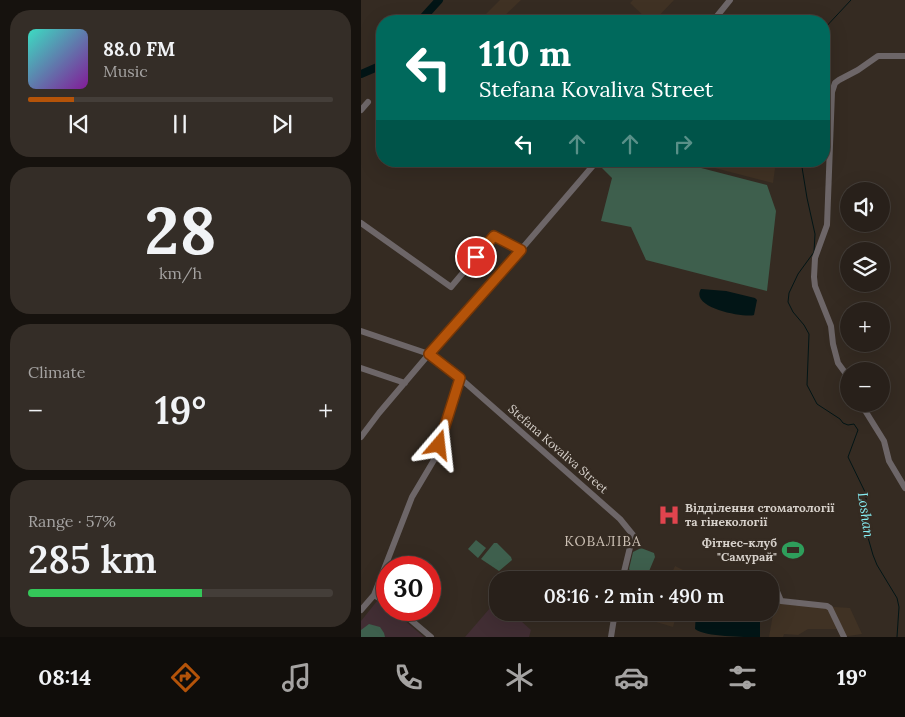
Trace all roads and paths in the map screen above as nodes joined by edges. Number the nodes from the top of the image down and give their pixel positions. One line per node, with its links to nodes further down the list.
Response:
1 (730, 0): 2 (street)
2 (718, 15)
3 (905, 56): 6 (street)
4 (368, 102): 5 (street)
5 (361, 110)
6 (830, 145)
7 (592, 167): 10 (street)
8 (829, 167): 13 (street)
9 (361, 223): 10 (street)
10 (521, 250): 12 (street)
11 (361, 332): 12 (street, Stefana Kovaliva Street)
12 (429, 354): 15 (street, Stefana Kovaliva Street); 16 (street)
13 (840, 364)
14 (361, 368): 16 (street)
15 (460, 378): 20 (street, Stefana Kovaliva Street); 21 (street)
16 (405, 383): 18 (street)
17 (866, 412): 19 (street)
18 (361, 438)
19 (905, 488)
20 (624, 571)
21 (374, 595): 23 (street)
22 (779, 596): 28 (street)
23 (361, 610)
24 (412, 621): 26 (street)
25 (614, 621): 27 (street)
26 (431, 637)
27 (611, 637)
28 (844, 637)

